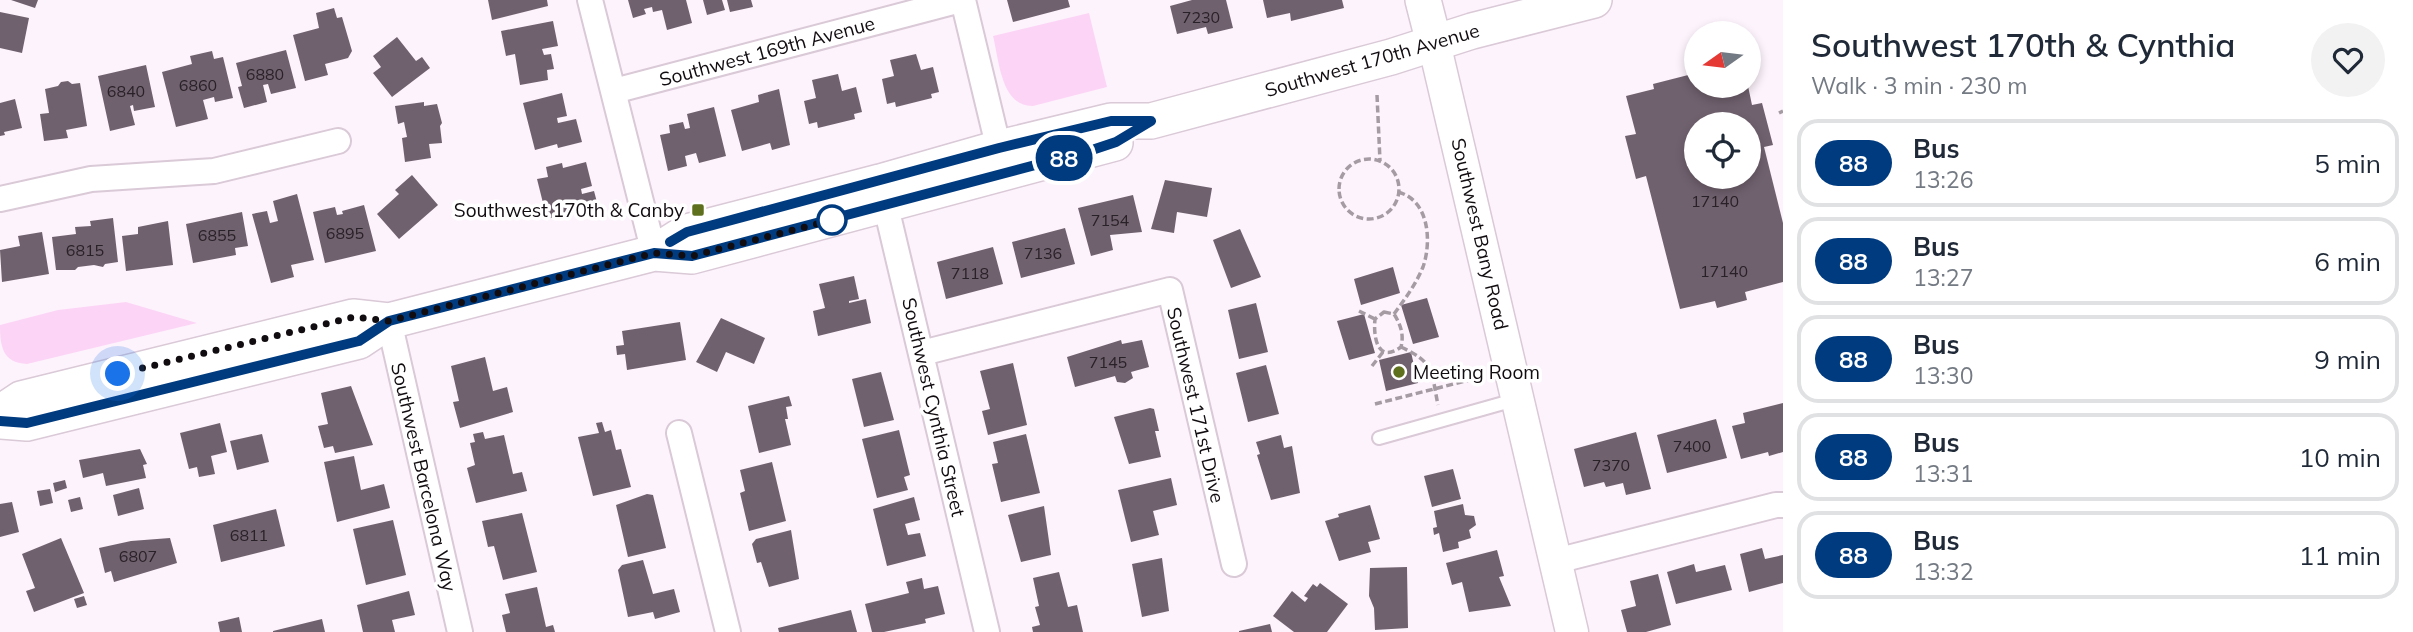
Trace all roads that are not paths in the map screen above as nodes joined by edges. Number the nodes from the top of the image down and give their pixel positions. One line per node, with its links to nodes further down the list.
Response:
1 (590, 0): 6 (street)
2 (962, 0): 6 (street, Southwest 169th Avenue); 8 (street)
3 (1423, 0): 5 (main road, Southwest Bany Road)
4 (1594, 0): 5 (main road, Southwest 170th Avenue)
5 (1434, 43): 8 (main road, Southwest 170th Avenue); 14 (street, Southwest Bany Road)
6 (614, 91): 11 (street)
7 (338, 141): 10 (street)
8 (1002, 161): 9 (main road, Southwest 170th Avenue)
9 (883, 193): 11 (main road, Southwest 170th Avenue); 13 (street, Southwest Cynthia Street)
10 (0, 199)
11 (654, 253): 12 (main road, Southwest 170th Avenue)
12 (389, 321): 15 (main road, Southwest 170th Avenue); 16 (main road, Southwest 170th Avenue); 22 (street, Southwest Barcelona Way)
13 (922, 353): 21 (street, Southwest 171st Drive); 24 (street, Southwest Cynthia Street)
14 (1518, 399): 18 (lane); 20 (street, Southwest Bany Road)
15 (0, 412)
16 (0, 421)
17 (679, 433): 23 (street)
18 (1379, 438)
19 (1783, 505): 20 (street)
20 (1556, 561): 25 (street, Southwest Bany Road)
21 (1234, 564)
22 (460, 632)
23 (727, 632)
24 (987, 632)
25 (1572, 632)

